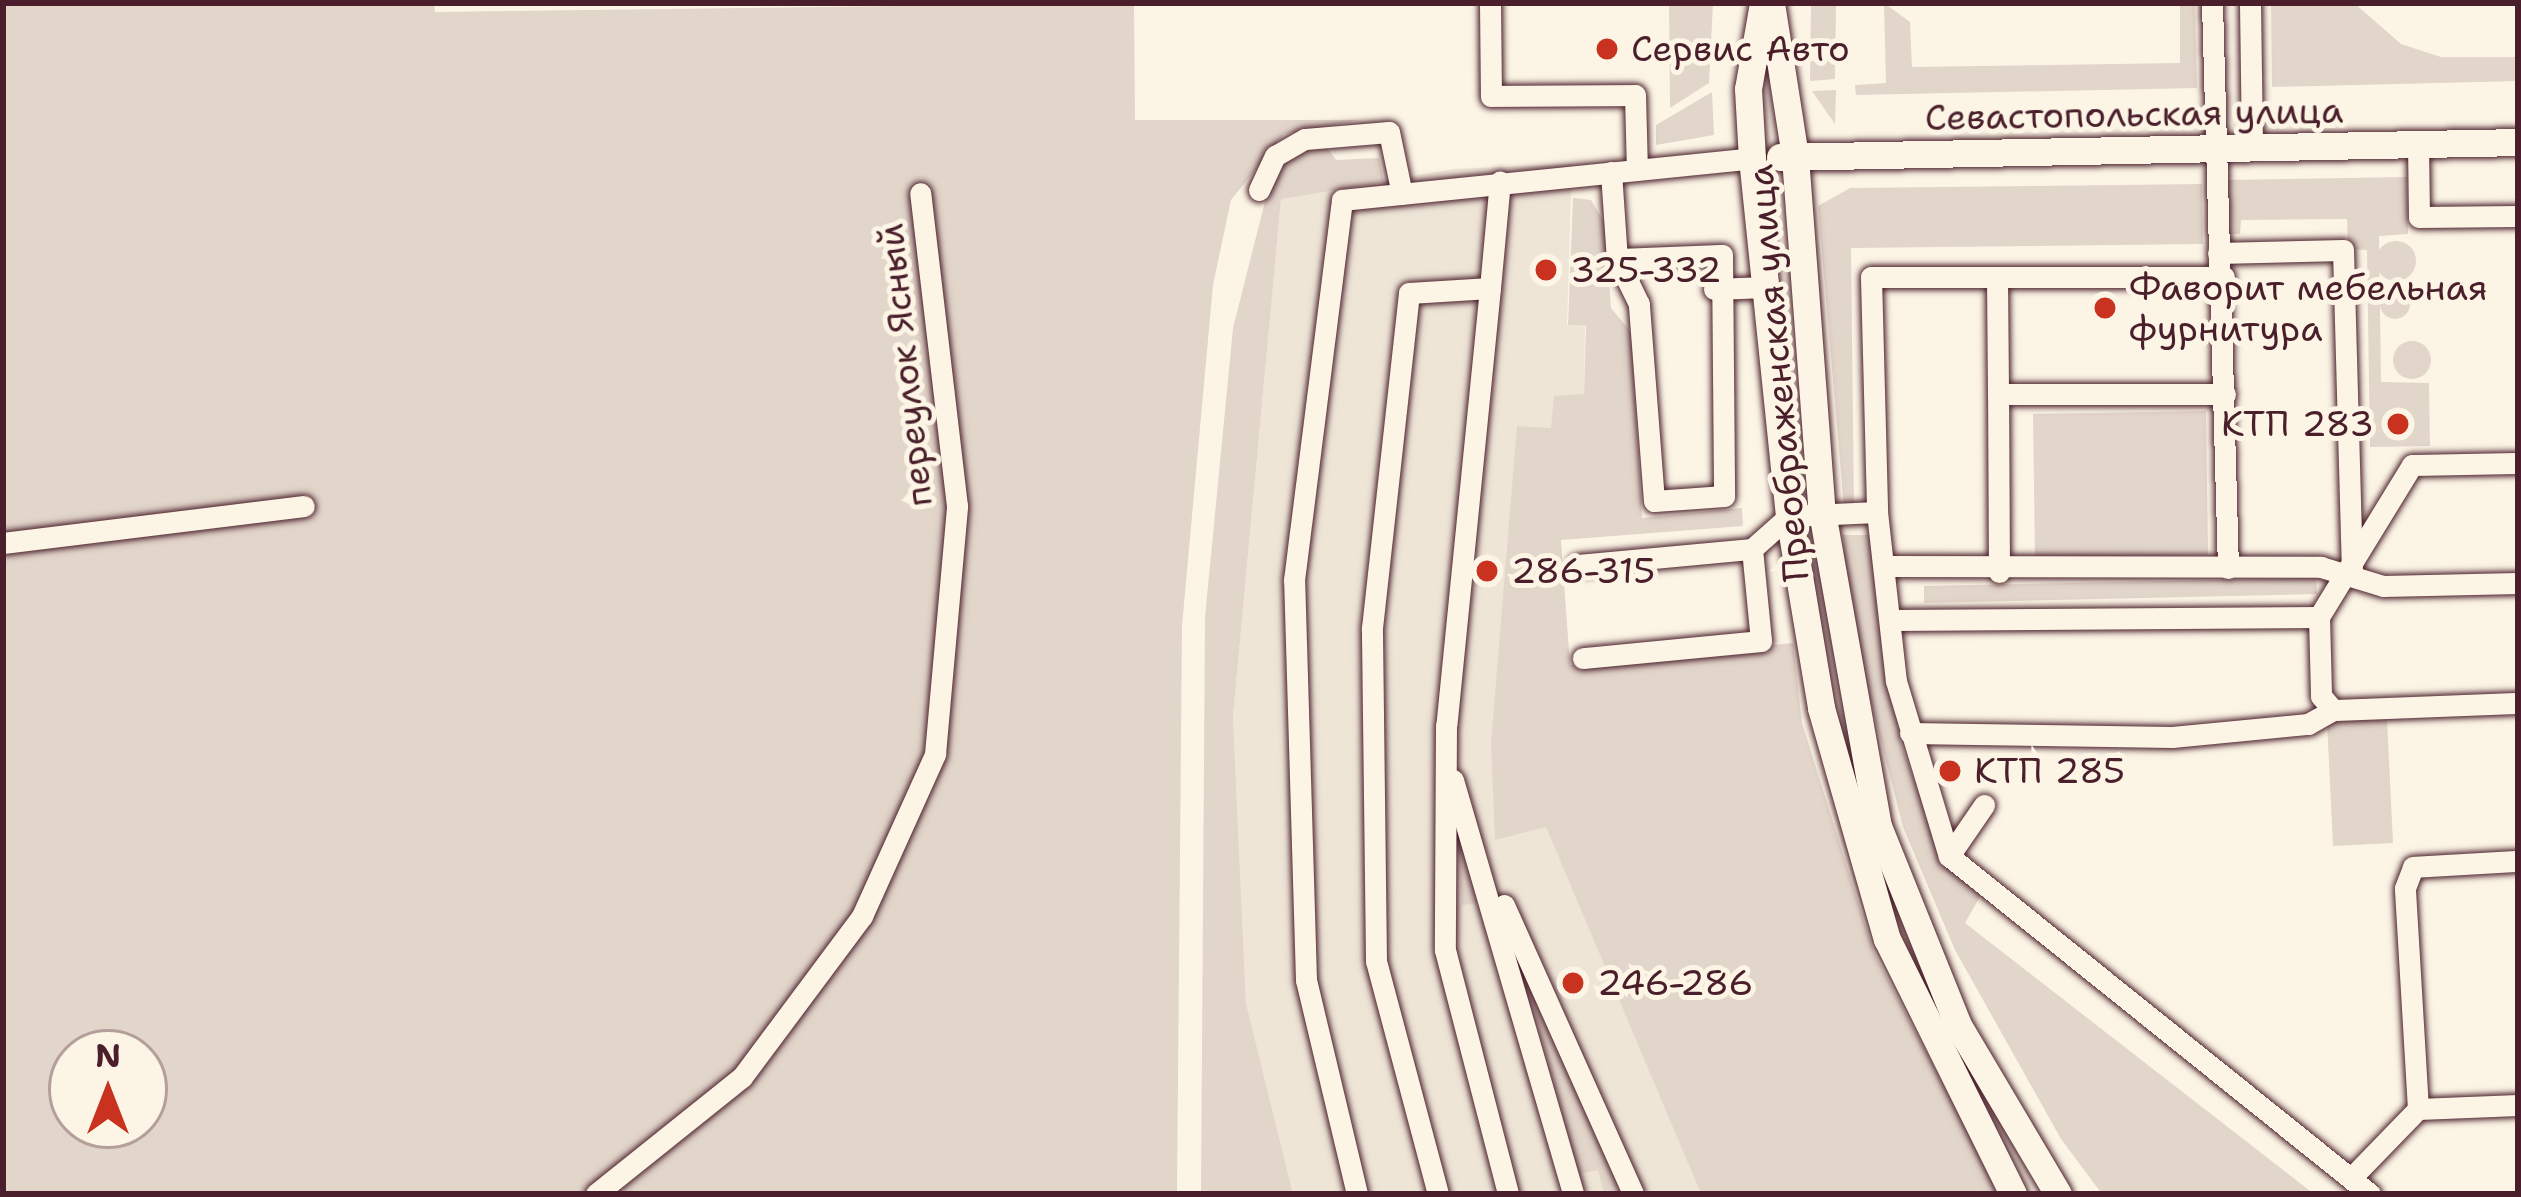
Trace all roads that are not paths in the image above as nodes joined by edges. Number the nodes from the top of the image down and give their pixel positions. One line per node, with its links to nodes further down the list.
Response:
1 (1490, 3): 11 (street)
2 (1767, 3): 9 (main road, Преображенская улица); 10 (main road, Преображенская улица)
3 (2212, 3): 8 (street)
4 (2250, 3): 7 (street)
5 (2518, 142): 6 (main road, Севастопольская улица)
6 (2418, 144): 7 (main road, Севастопольская улица); 17 (street)
7 (2252, 147): 8 (main road, Севастопольская улица)
8 (2216, 148): 9 (main road, Севастопольская улица); 18 (street)
9 (1795, 157): 10 (main road, Севастопольская улица); 29 (main road, Преображенская улица)
10 (1752, 158): 11 (street); 22 (main road, Преображенская улица)
11 (1637, 170): 12 (street)
12 (1611, 172): 13 (street); 19 (street)
13 (1499, 181): 16 (street); 23 (street)
14 (1259, 190): 16 (street)
15 (920, 193): 54 (street, переулок Ясный)
16 (1402, 194): 55 (street)
17 (2518, 216)
18 (2218, 253): 21 (street); 37 (street)
19 (1617, 259): 24 (street); 24 (street)
20 (1997, 277): 21 (street); 25 (street); 30 (street)
21 (2224, 277): 26 (street)
22 (1766, 287): 24 (street); 31 (main road, Преображенская улица)
23 (1490, 288): 46 (street); 56 (street)
24 (1714, 289)
25 (1998, 394): 26 (street); 38 (street)
26 (2225, 394): 36 (street)
27 (2518, 463): 37 (street)
28 (304, 506): 32 (street)
29 (1822, 512): 30 (street); 31 (street); 61 (main road, Преображенская улица)
30 (1877, 512): 35 (street)
31 (1789, 517): 33 (street); 60 (main road, Преображенская улица)
32 (3, 543)
33 (1752, 549): 34 (street); 42 (street)
34 (1578, 565)
35 (1884, 566): 38 (street); 41 (street)
36 (2228, 568): 37 (street); 38 (street)
37 (2352, 571): 39 (street); 40 (street)
38 (1999, 572)
39 (2518, 583)
40 (2319, 617): 41 (street); 44 (street)
41 (1892, 620): 45 (street)
42 (1583, 658)
43 (2518, 704): 44 (street)
44 (2333, 710): 45 (street)
45 (1910, 733): 48 (street)
46 (1448, 765): 50 (street); 57 (street)
47 (1984, 805): 48 (street)
48 (1949, 856): 53 (street)
49 (2518, 861): 52 (street)
50 (1490, 881): 58 (street); 59 (street)
51 (2518, 1106): 52 (street)
52 (2418, 1108): 53 (street)
53 (2353, 1177): 62 (street)
54 (596, 1194)
55 (1357, 1194)
56 (1438, 1194)
57 (1508, 1194)
58 (1573, 1194)
59 (1633, 1194)
60 (2013, 1194)
61 (2058, 1194)
62 (2370, 1194)

